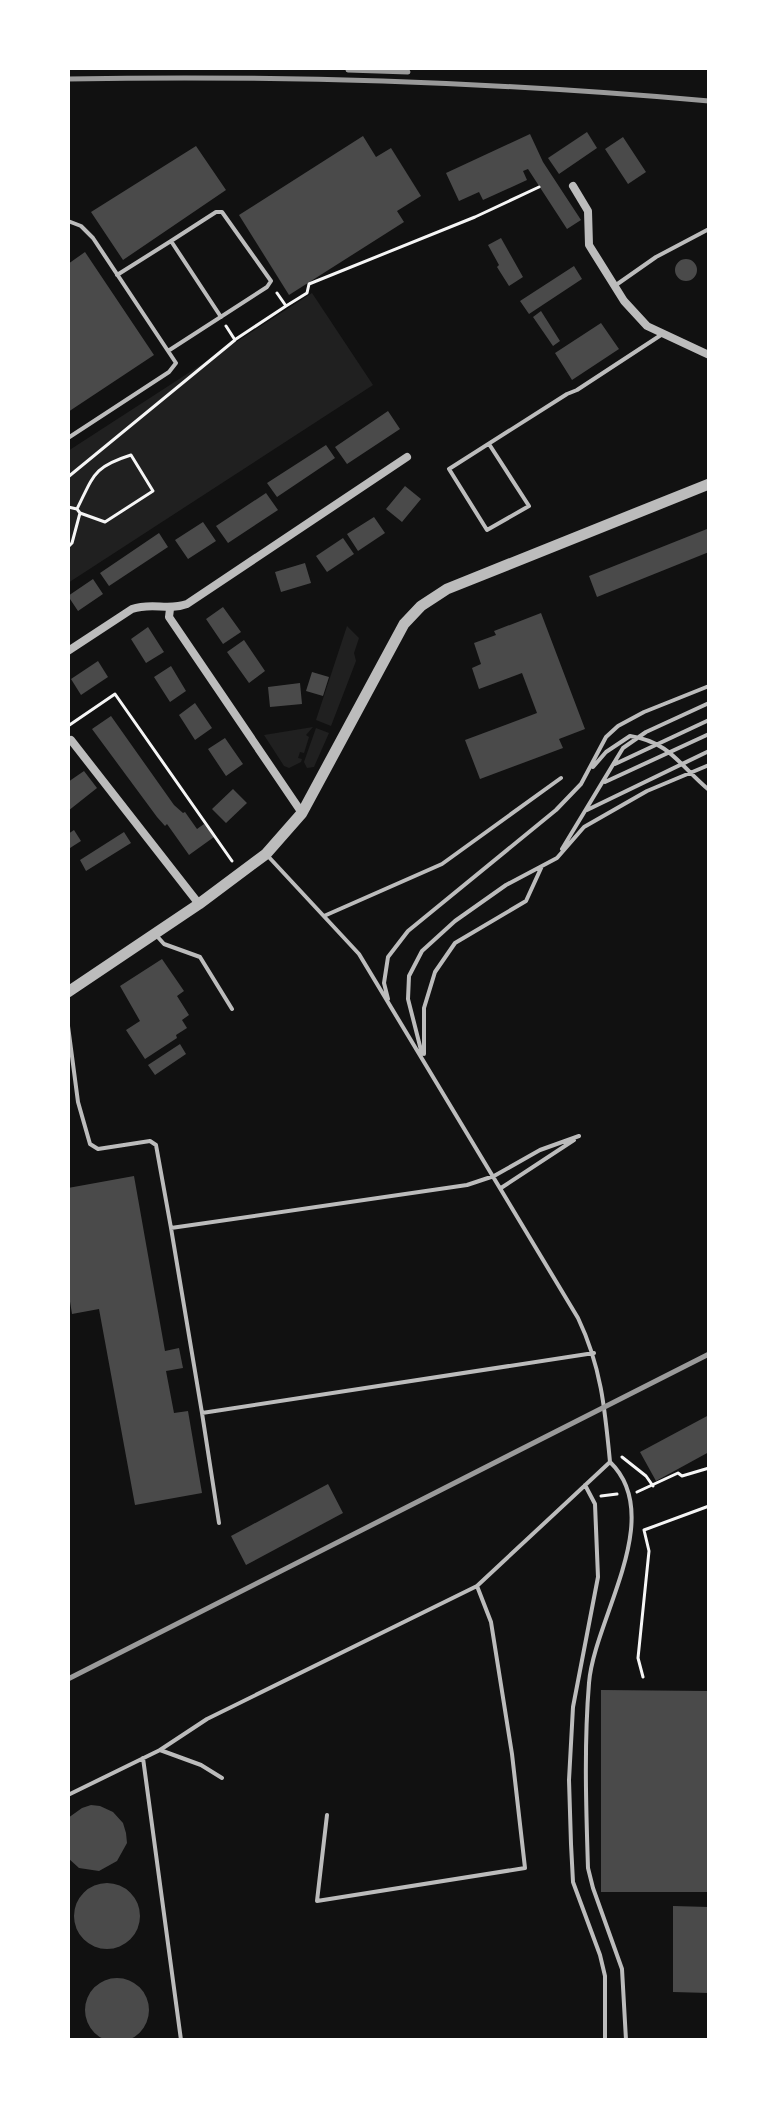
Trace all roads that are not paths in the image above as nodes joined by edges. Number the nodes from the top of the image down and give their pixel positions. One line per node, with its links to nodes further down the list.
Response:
1 (573, 186): 6 (street)
2 (68, 221): 5 (lane)
3 (709, 229): 6 (lane)
4 (171, 241): 5 (lane); 7 (lane); 7 (lane)
5 (117, 275): 9 (lane)
6 (614, 286): 8 (street)
7 (221, 317): 9 (lane)
8 (662, 334): 10 (street); 12 (lane)
9 (168, 351): 11 (lane)
10 (709, 355)
11 (68, 438)
12 (489, 444): 12 (lane)
13 (407, 457): 15 (street)
14 (709, 484): 35 (street)
15 (170, 609): 16 (street); 35 (street)
16 (68, 651)
17 (709, 686): 29 (lane)
18 (709, 703): 21 (lane)
19 (709, 720): 23 (lane)
20 (709, 734): 25 (lane)
21 (639, 737): 23 (lane); 28 (lane); 29 (lane)
22 (71, 740): 39 (street)
23 (657, 744): 25 (lane); 28 (lane)
24 (709, 751): 26 (lane)
25 (669, 752): 26 (lane); 32 (lane)
26 (683, 763): 30 (lane); 34 (lane)
27 (709, 765): 30 (lane)
28 (613, 766): 32 (lane)
29 (589, 772): 43 (lane)
30 (691, 772): 33 (lane); 37 (lane)
31 (561, 778): 40 (lane)
32 (602, 784): 34 (lane)
33 (709, 790)
34 (585, 811): 37 (lane)
35 (302, 813): 36 (street)
36 (266, 854): 39 (street); 40 (lane)
37 (557, 858): 38 (lane)
38 (543, 865): 46 (lane); 46 (lane)
39 (199, 904): 41 (street)
40 (324, 916): 43 (lane)
41 (155, 934): 42 (street); 44 (lane)
42 (68, 992)
43 (390, 1005): 46 (lane)
44 (232, 1009)
45 (68, 1026): 49 (lane)
46 (424, 1060): 47 (lane)
47 (494, 1176): 48 (lane); 48 (lane); 49 (lane)
48 (501, 1188): 50 (lane)
49 (171, 1228): 51 (lane)
50 (594, 1353): 51 (lane); 52 (lane)
51 (202, 1413): 54 (lane)
52 (610, 1462): 53 (lane); 63 (lane)
53 (585, 1485): 55 (lane); 62 (lane)
54 (219, 1523)
55 (477, 1586): 56 (lane); 60 (lane)
56 (160, 1750): 57 (lane); 58 (lane)
57 (143, 1758): 59 (lane); 61 (lane)
58 (222, 1778)
59 (68, 1795)
60 (327, 1815)
61 (181, 2040)
62 (605, 2040)
63 (626, 2040)

